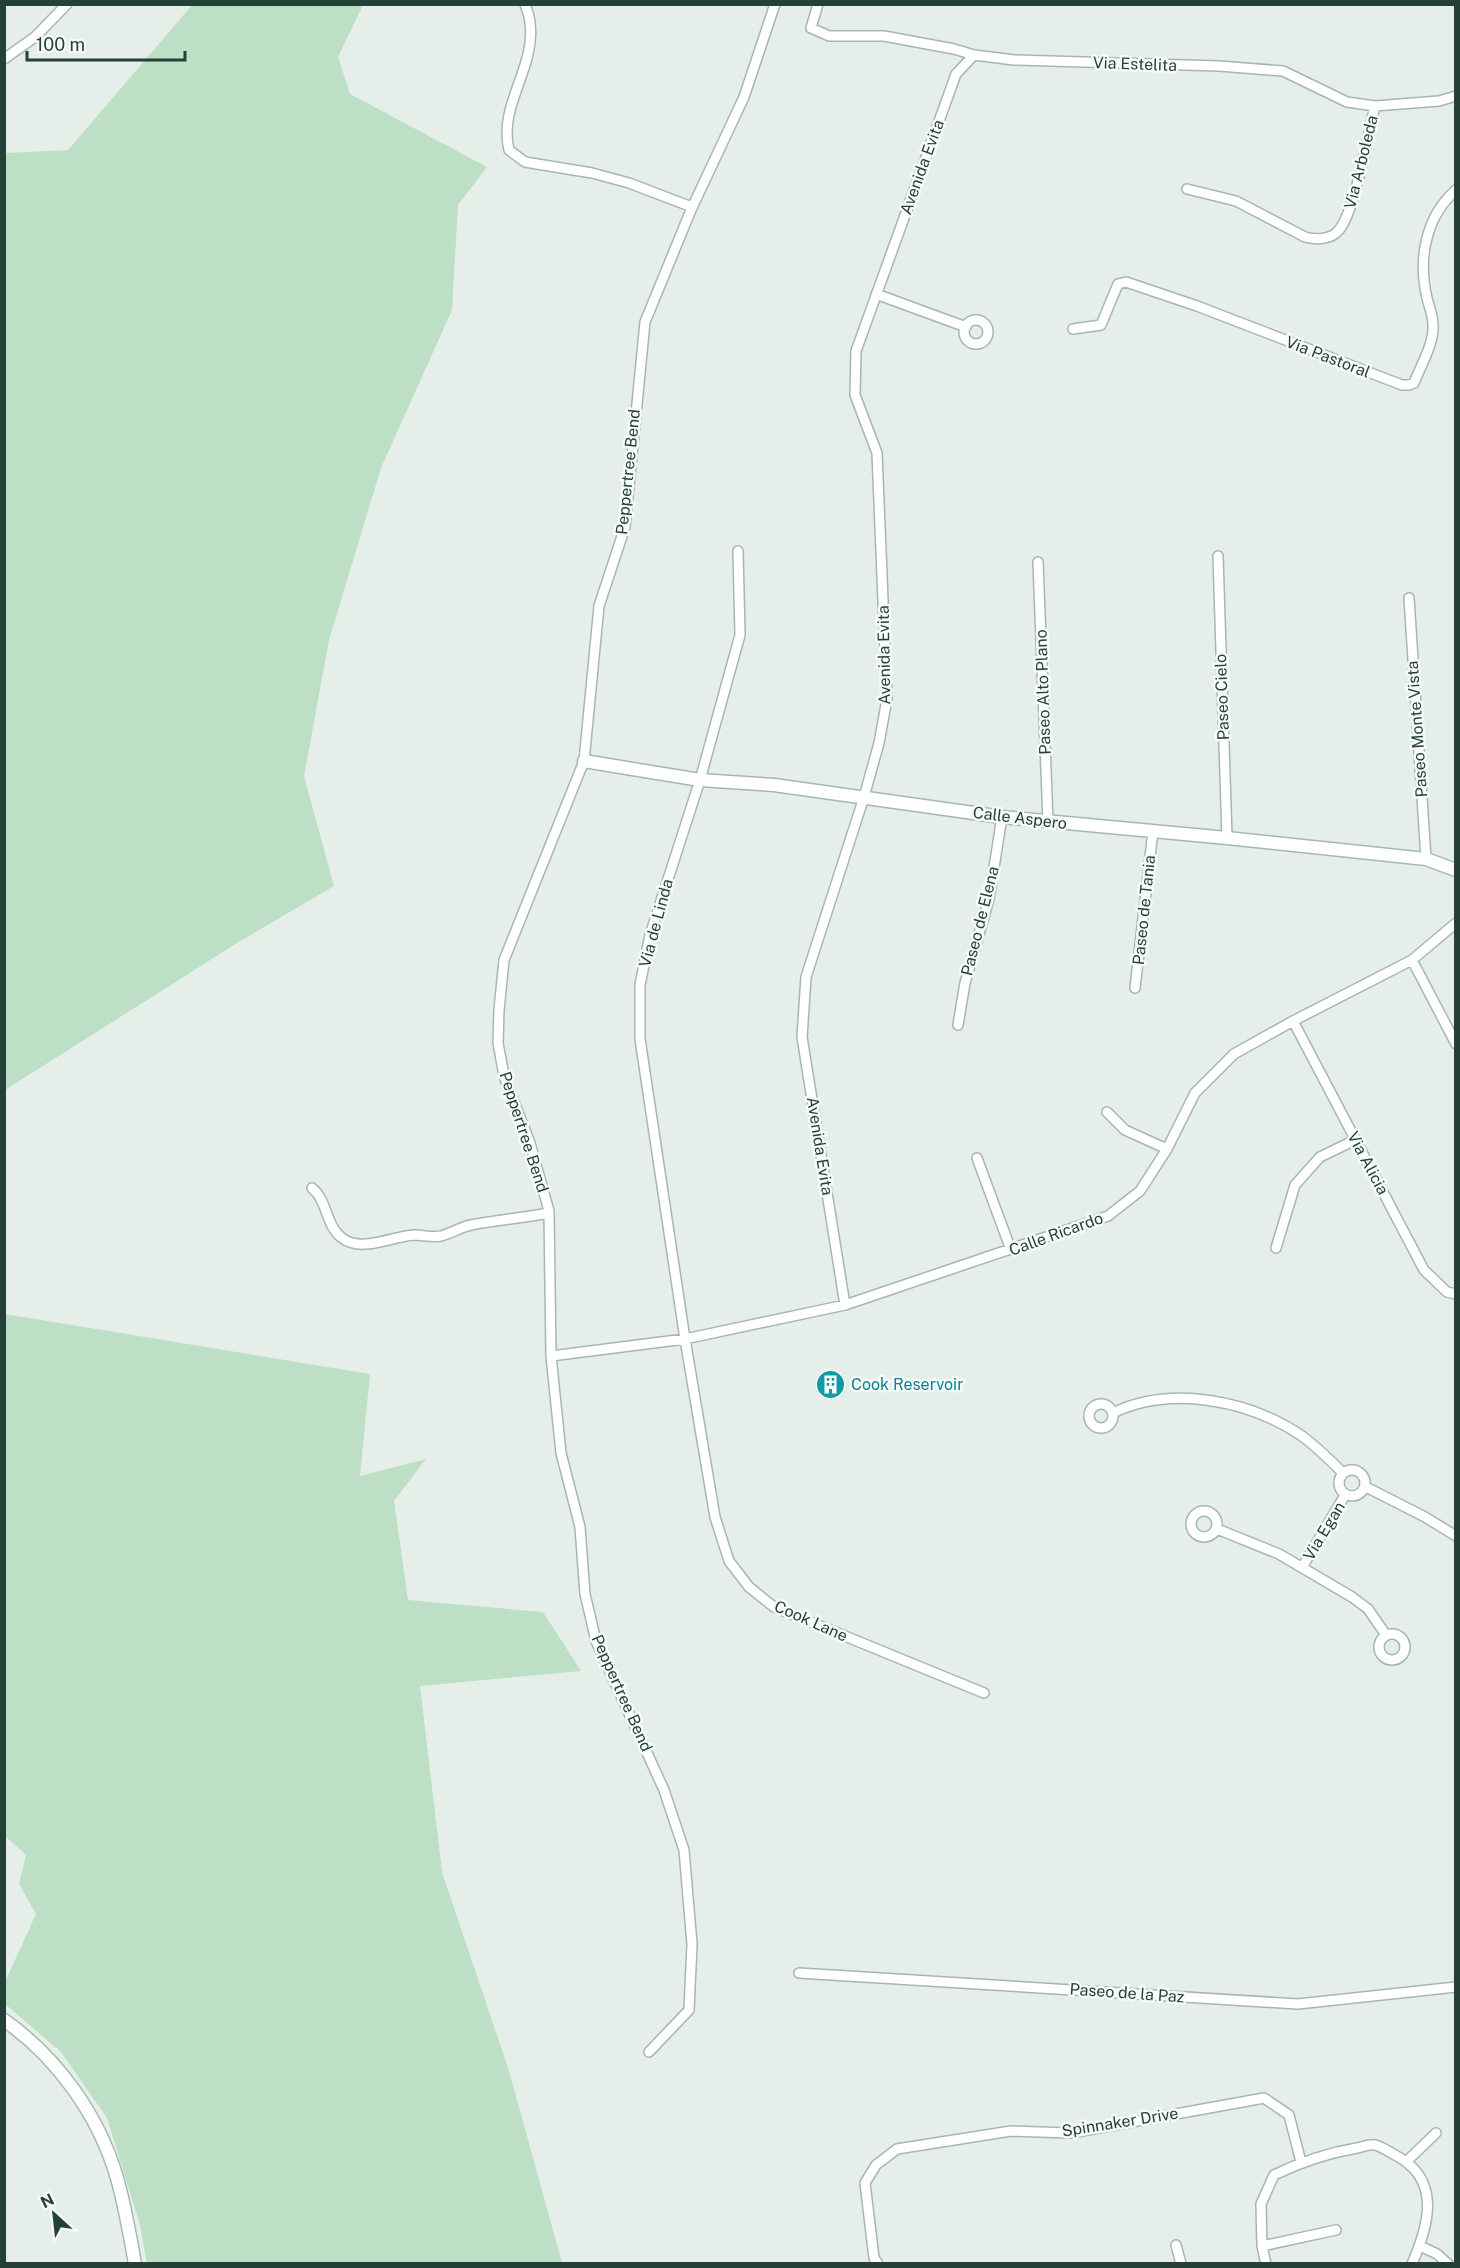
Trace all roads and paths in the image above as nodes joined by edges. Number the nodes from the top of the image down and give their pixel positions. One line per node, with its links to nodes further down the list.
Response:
1 (67, 4): 6 (street)
2 (525, 4): 11 (street)
3 (775, 4): 11 (street, Peppertree Bend)
4 (818, 4): 5 (street, Via Estelita)
5 (974, 54): 8 (street, Via Estelita); 12 (street, Avenida Evita)
6 (4, 58)
7 (1455, 96): 8 (street, Via Estelita)
8 (1375, 106): 9 (street, Via Arboleda)
9 (1187, 189)
10 (1455, 190): 14 (street, Via Pastoral)
11 (692, 207): 19 (street, Peppertree Bend)
12 (876, 294): 13 (street); 21 (street, Avenida Evita)
13 (966, 327)
14 (1073, 329)
15 (738, 551): 20 (street, Via de Linda)
16 (1218, 556): 25 (street, Paseo Cielo)
17 (1038, 562): 23 (street, Paseo Alto Plano)
18 (1409, 598): 26 (street, Paseo Monte Vista)
19 (584, 761): 20 (street, Calle Aspero); 39 (street, Peppertree Bend)
20 (700, 780): 21 (street, Calle Aspero); 44 (street, Via de Linda)
21 (864, 797): 22 (street, Calle Aspero); 43 (street, Avenida Evita)
22 (1002, 817): 23 (street, Calle Aspero); 32 (street, Paseo de Elena)
23 (1048, 822): 24 (street, Calle Aspero)
24 (1153, 831): 25 (street, Calle Aspero); 30 (street, Paseo de Tania)
25 (1227, 838): 26 (street, Calle Aspero)
26 (1426, 859): 27 (street, Calle Aspero)
27 (1455, 870)
28 (1455, 923): 29 (street, Calle Ricardo)
29 (1412, 960): 31 (street, Calle Ricardo); 33 (street)
30 (1135, 988)
31 (1293, 1021): 35 (street, Via Alicia); 36 (street, Calle Ricardo)
32 (958, 1025)
33 (1455, 1044)
34 (1107, 1112): 36 (street)
35 (1355, 1140): 40 (street); 42 (street, Via Alicia)
36 (1167, 1149): 41 (street, Calle Ricardo)
37 (977, 1158): 41 (street)
38 (312, 1188): 39 (street)
39 (549, 1214): 45 (street, Peppertree Bend)
40 (1276, 1248)
41 (1011, 1250): 43 (street, Calle Ricardo)
42 (1455, 1294)
43 (845, 1305): 44 (street, Calle Ricardo)
44 (685, 1339): 45 (street, Calle Ricardo); 54 (street, Cook Lane)
45 (551, 1356): 58 (street, Peppertree Bend)
46 (1113, 1413): 47 (street)
47 (1343, 1473): 48 (street); 49 (street)
48 (1366, 1487): 49 (street); 51 (street)
49 (1345, 1495): 52 (street, Via Egan)
50 (1217, 1529): 52 (street)
51 (1455, 1536)
52 (1302, 1566): 53 (street)
53 (1386, 1635)
54 (984, 1693)
55 (799, 1972): 56 (street, Paseo de la Paz)
56 (1455, 1987)
57 (4, 2020): 66 (street)
58 (649, 2052)
59 (1436, 2133): 61 (street)
60 (1301, 2162): 61 (street); 64 (street); 67 (street, Spinnaker Drive)
61 (1407, 2162): 65 (street)
62 (1336, 2230): 64 (street)
63 (1176, 2245): 68 (street)
64 (1262, 2246): 69 (street)
65 (1420, 2246): 70 (street); 71 (street)
66 (135, 2264)
67 (878, 2264)
68 (1180, 2264)
69 (1266, 2264)
70 (1412, 2264)
71 (1448, 2264)

